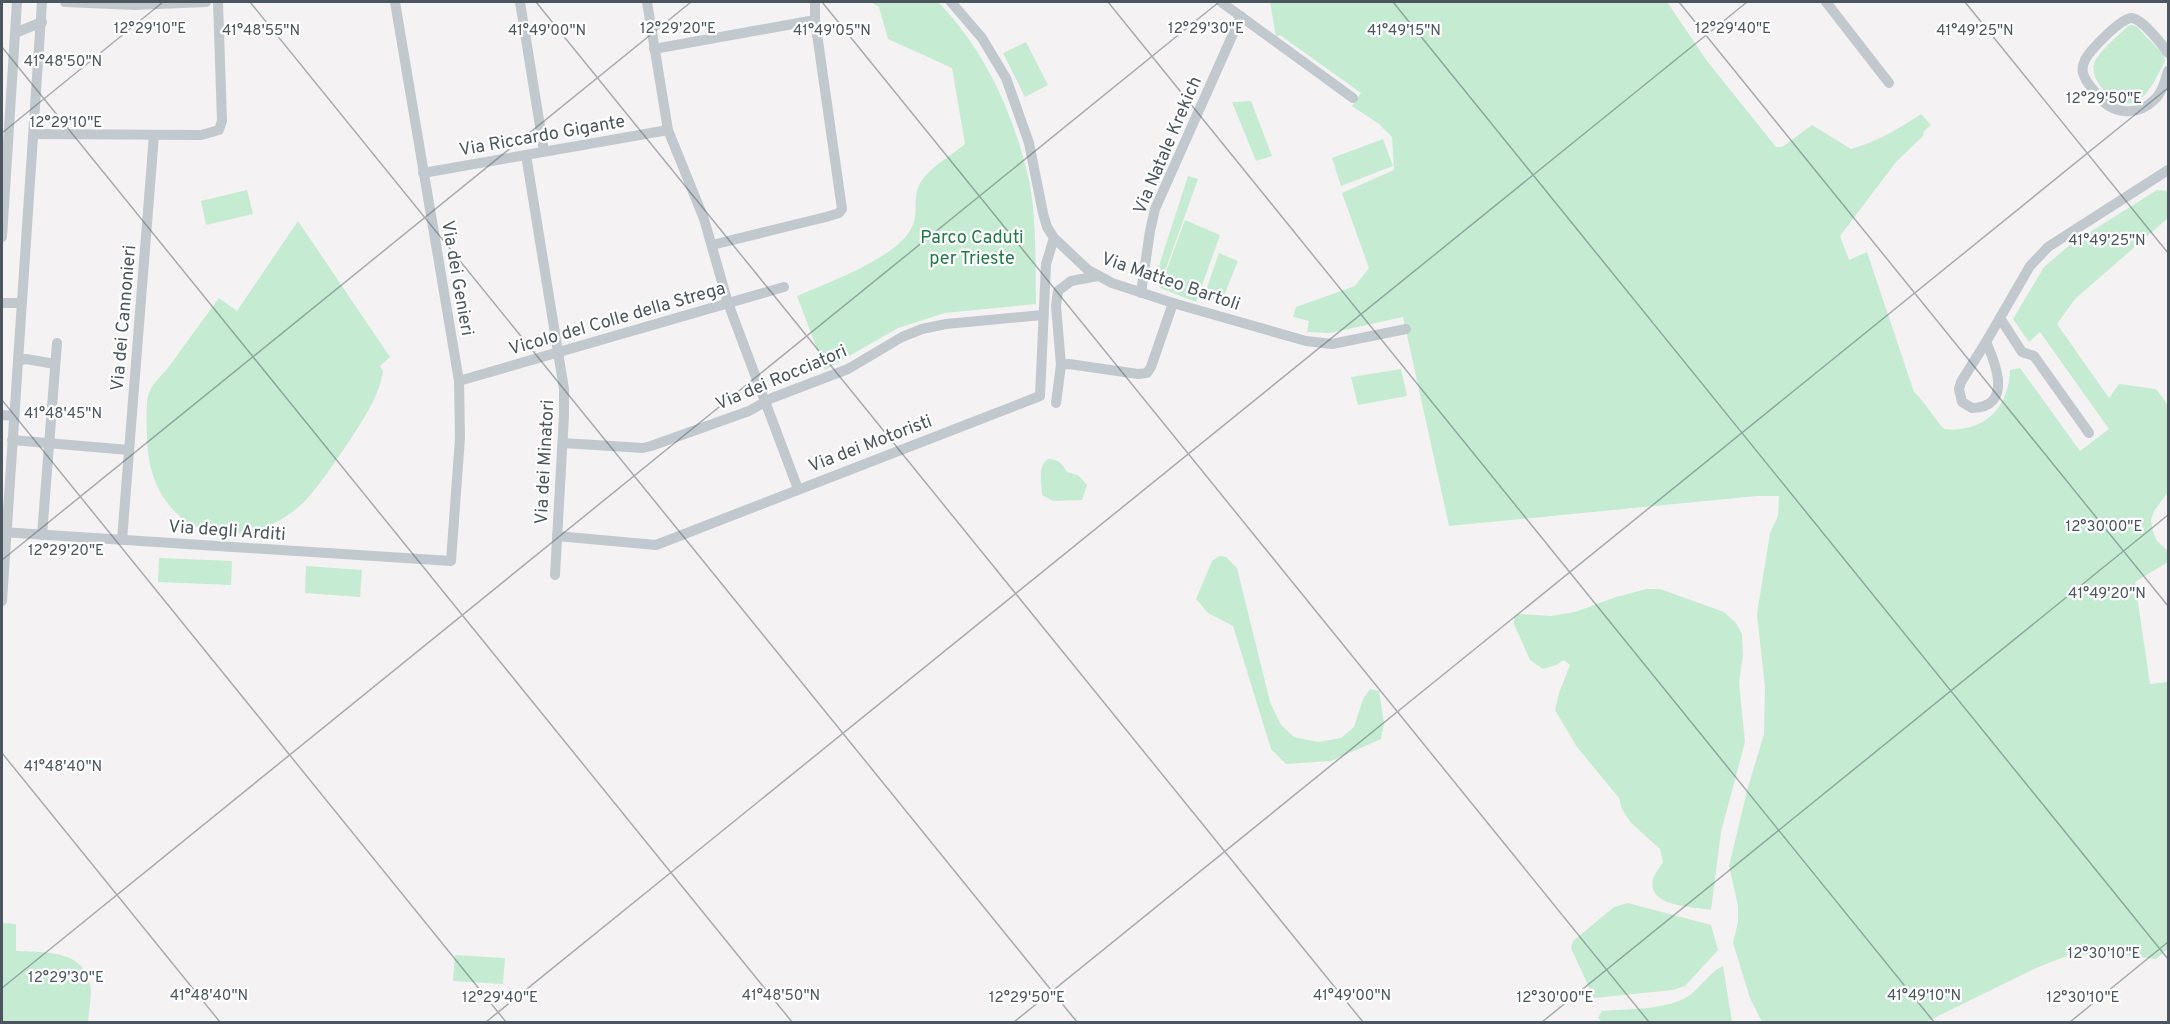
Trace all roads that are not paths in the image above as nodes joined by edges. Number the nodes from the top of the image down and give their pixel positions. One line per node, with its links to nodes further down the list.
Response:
1 (17, 2): 17 (street)
2 (42, 2): 16 (street)
3 (65, 2): 13 (street)
4 (206, 2): 13 (street)
5 (218, 2): 27 (street)
6 (395, 2): 31 (street, Via dei Genieri)
7 (520, 2): 28 (street)
8 (647, 2): 18 (street)
9 (815, 2): 15 (street)
10 (951, 2): 33 (street, Via Matteo Bartoli)
11 (1221, 2): 14 (street)
12 (1826, 2): 21 (street)
13 (156, 3)
14 (1241, 16): 23 (street); 37 (street, Via Natale Krekich)
15 (815, 20): 18 (street); 34 (street)
16 (42, 22): 17 (street); 26 (street)
17 (15, 33): 32 (street)
18 (654, 49): 25 (street)
19 (2169, 53): 22 (street)
20 (2169, 72): 22 (street)
21 (1889, 83)
22 (2159, 94): 24 (street)
23 (1353, 98)
24 (2169, 102)
25 (668, 130): 28 (street, Via Riccardo Gigante); 34 (street)
26 (34, 135): 27 (street); 39 (street)
27 (154, 135): 60 (street, Via dei Cannonieri)
28 (544, 151): 29 (street, Via Riccardo Gigante)
29 (526, 155): 31 (street, Via Riccardo Gigante); 47 (street, Via dei Minatori)
30 (2168, 171): 43 (street)
31 (423, 173): 51 (street, Via dei Genieri)
32 (2, 237)
33 (1054, 238): 35 (street, Via Matteo Bartoli); 42 (street, Via dei Motoristi)
34 (712, 245): 40 (street)
35 (1098, 276): 37 (street, Via Matteo Bartoli); 50 (street)
36 (784, 287): 40 (street, Vicolo del Colle della Strega)
37 (1141, 292): 41 (street, Via Matteo Bartoli)
38 (2, 303): 39 (street)
39 (22, 303): 48 (street)
40 (728, 303): 47 (street, Vicolo del Colle della Strega); 52 (street)
41 (1173, 303): 44 (street, Via Matteo Bartoli); 50 (street)
42 (1042, 315): 52 (street, Via dei Rocciatori); 61 (street, Via dei Motoristi)
43 (2000, 318): 45 (street); 56 (street)
44 (1406, 329)
45 (1986, 342): 45 (street)
46 (57, 343): 49 (street)
47 (558, 351): 51 (street, Vicolo del Colle della Strega); 59 (street, Via dei Minatori)
48 (18, 361): 49 (street); 55 (street)
49 (55, 364): 58 (street)
50 (1061, 365): 53 (street)
51 (459, 381): 66 (street, Via dei Genieri)
52 (766, 403): 59 (street, Via dei Rocciatori); 61 (street)
53 (1056, 403)
54 (2, 415): 55 (street)
55 (14, 416): 57 (street)
56 (2090, 433)
57 (12, 440): 58 (street); 62 (street)
58 (49, 442): 60 (street); 63 (street)
59 (563, 443): 64 (street, Via dei Minatori)
60 (129, 450): 65 (street, Via dei Cannonieri)
61 (798, 489): 64 (street, Via dei Motoristi)
62 (4, 533): 63 (street, Via degli Arditi); 68 (street)
63 (42, 535): 65 (street, Via degli Arditi)
64 (557, 536): 67 (street, Via dei Minatori)
65 (122, 540): 66 (street, Via degli Arditi)
66 (451, 561)
67 (555, 575)
68 (2, 601)

